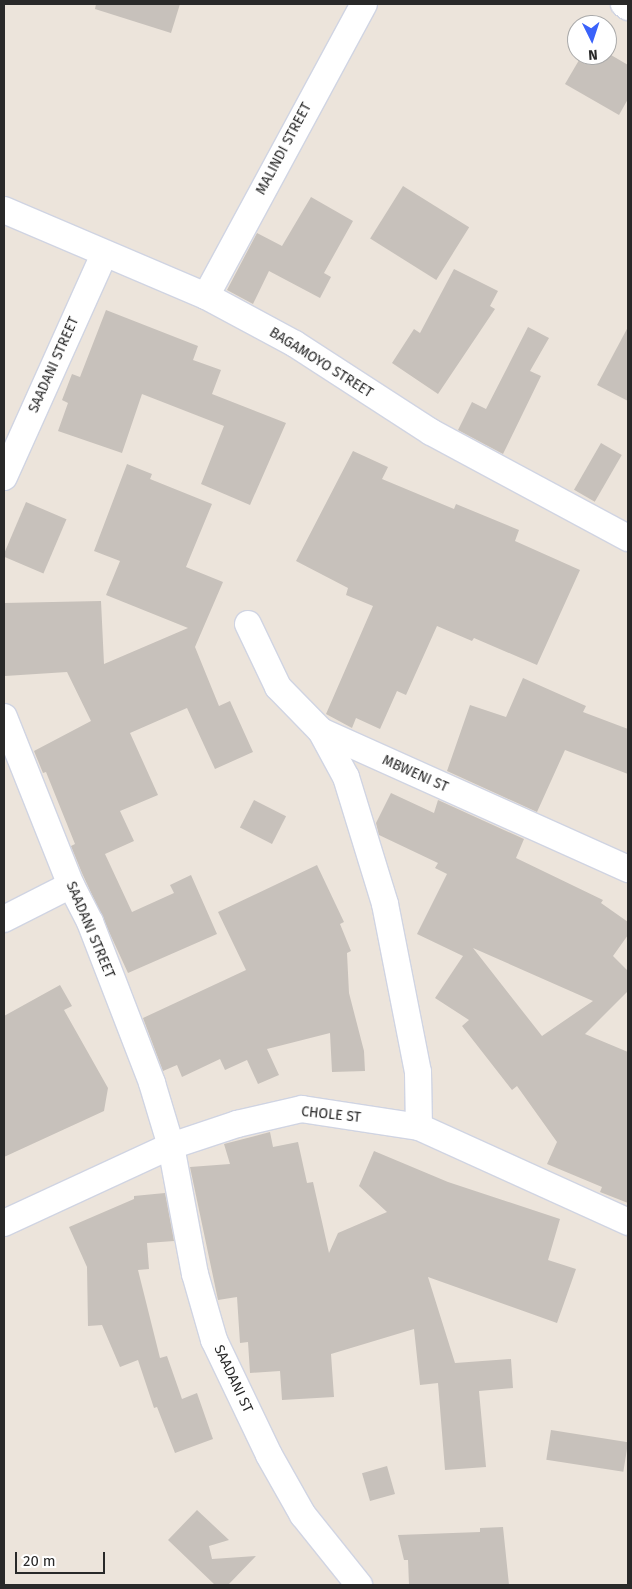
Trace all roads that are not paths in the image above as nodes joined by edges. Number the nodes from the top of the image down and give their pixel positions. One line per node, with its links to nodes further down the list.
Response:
1 (364, 4): 6 (street, MALINDI STREET)
2 (624, 4): 3 (street)
3 (628, 7)
4 (4, 210): 5 (street, BAGAMOYO STREET)
5 (104, 254): 6 (street, BAGAMOYO STREET); 7 (street, SAADANI STREET)
6 (206, 296): 8 (street, BAGAMOYO STREET)
7 (4, 477)
8 (628, 538)
9 (248, 624): 11 (street, MBWENI ST)
10 (4, 717): 13 (street, SAADANI STREET)
11 (321, 731): 12 (street, MBWENI ST); 15 (street)
12 (628, 869)
13 (71, 885): 14 (street); 16 (street, SAADANI STREET)
14 (4, 919)
15 (419, 1127): 16 (street, CHOLE ST); 17 (street, CHOLE ST)
16 (171, 1146): 18 (street, CHOLE ST); 19 (street, SAADANI ST)
17 (628, 1222)
18 (4, 1223)
19 (359, 1585)

